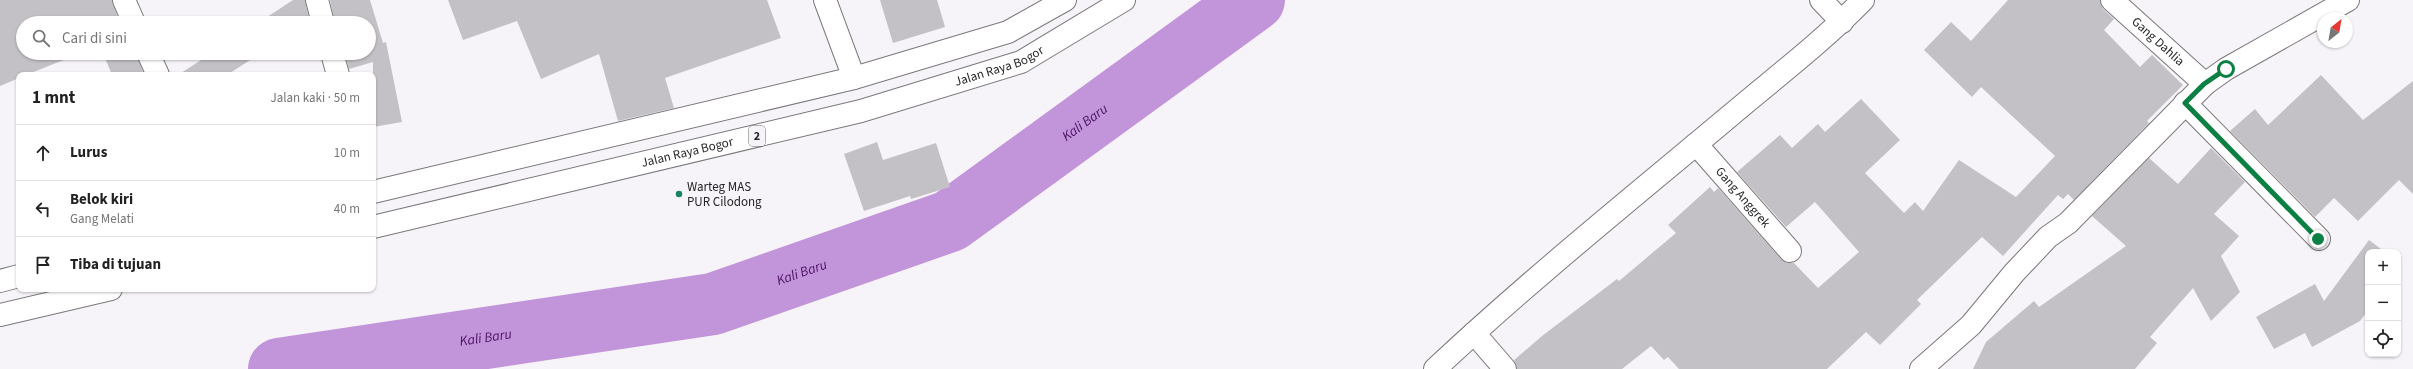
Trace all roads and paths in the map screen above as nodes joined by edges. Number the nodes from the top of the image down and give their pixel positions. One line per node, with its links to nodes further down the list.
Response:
1 (124, 0): 10 (main road)
2 (317, 0): 11 (main road)
3 (825, 0): 17 (main road)
4 (1065, 0): 17 (main road)
5 (1124, 0): 22 (main road, Jalan Raya Bogor / 2)
6 (1822, 0): 12 (main road)
7 (1863, 0): 12 (main road)
8 (2112, 0): 18 (main road, Gang Dahlia)
9 (2348, 0): 18 (main road)
10 (131, 16)
11 (321, 16)
12 (1842, 22): 20 (main road)
13 (151, 60): 15 (main road)
14 (334, 60): 16 (main road)
15 (157, 72)
16 (337, 72)
17 (854, 78): 21 (main road)
18 (2204, 84): 19 (main road)
19 (2185, 103): 23 (main road); 32 (main road)
20 (1696, 144): 24 (main road, Gang Anggrek); 29 (main road)
21 (376, 191)
22 (376, 226)
23 (2318, 239)
24 (1790, 251)
25 (16, 277): 26 (main road)
26 (0, 281)
27 (98, 292): 28 (main road)
28 (0, 315)
29 (1474, 333): 30 (main road); 31 (main road)
30 (1435, 369)
31 (1505, 369)
32 (1921, 369)

